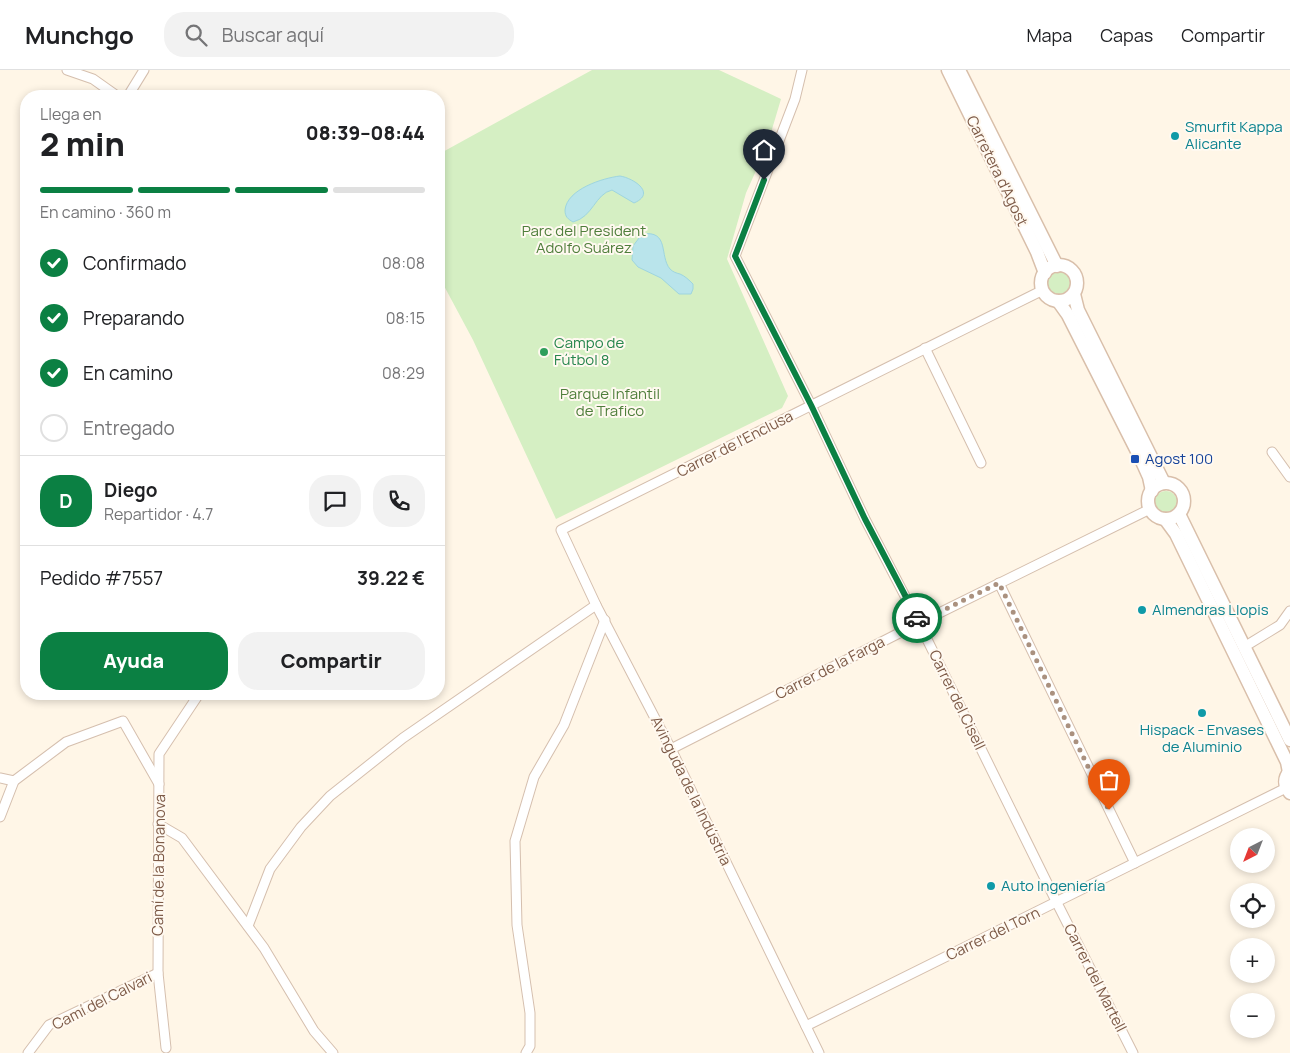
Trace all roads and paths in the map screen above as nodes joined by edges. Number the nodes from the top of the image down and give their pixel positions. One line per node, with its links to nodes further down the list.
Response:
1 (67, 70): 6 (street)
2 (144, 70): 7 (street)
3 (802, 70): 14 (street, Carrer del Cisell)
4 (948, 70): 9 (main road, Carretera d'Agost)
5 (960, 70): 8 (main road, Carretera d'Agost)
6 (108, 90)
7 (132, 90)
8 (1057, 266): 9 (main road); 11 (main road)
9 (1045, 273): 10 (main road)
10 (1043, 290): 12 (main road); 13 (street, Carrer de l'Enclusa)
11 (1074, 294): 12 (main road); 18 (main road)
12 (1058, 301): 19 (main road)
13 (925, 348): 14 (street, Carrer de l'Enclusa); 16 (street)
14 (811, 405): 23 (street, Carrer de l'Enclusa); 28 (street, Carrer del Cisell)
15 (1272, 452): 17 (street)
16 (981, 463)
17 (1290, 477)
18 (1164, 483): 19 (main road); 21 (main road)
19 (1152, 491): 20 (main road)
20 (1150, 509): 22 (main road); 24 (street, Carrer de la Farga)
21 (1179, 514): 22 (main road); 29 (main road)
22 (1165, 519): 33 (main road)
23 (562, 530): 25 (street, Avinguda de la Indústria)
24 (999, 583): 28 (street, Carrer de la Farga); 40 (street)
25 (596, 605): 27 (street, Avinguda de la Indústria); 42 (street)
26 (1290, 611): 29 (street)
27 (605, 620): 32 (street, Avinguda de la Indústria); 48 (street)
28 (919, 622): 32 (street, Carrer de la Farga); 41 (street, Carrer del Cisell)
29 (1244, 647): 31 (main road)
30 (195, 700): 36 (street, Camí de la Bonanova)
31 (1290, 740)
32 (671, 749): 44 (street, Avinguda de la Indústria)
33 (1290, 771): 37 (main road)
34 (0, 778): 35 (street)
35 (14, 781): 36 (street); 38 (street)
36 (160, 784): 39 (street, Camí de la Bonanova)
37 (1288, 791): 40 (street, Carrer del Torn)
38 (0, 817)
39 (158, 824): 42 (street); 43 (street, Camí de la Bonanova)
40 (1134, 862): 41 (street, Carrer del Torn)
41 (1057, 903): 44 (street, Carrer del Torn); 50 (street, Carrer del Martell)
42 (248, 926): 47 (street)
43 (158, 973): 45 (street, Camí de la Bonanova); 46 (street, Camí del Calvari)
44 (806, 1026): 49 (street, Avinguda de la Indústria)
45 (166, 1048)
46 (28, 1053)
47 (333, 1053)
48 (526, 1053)
49 (819, 1053)
50 (1133, 1053)

